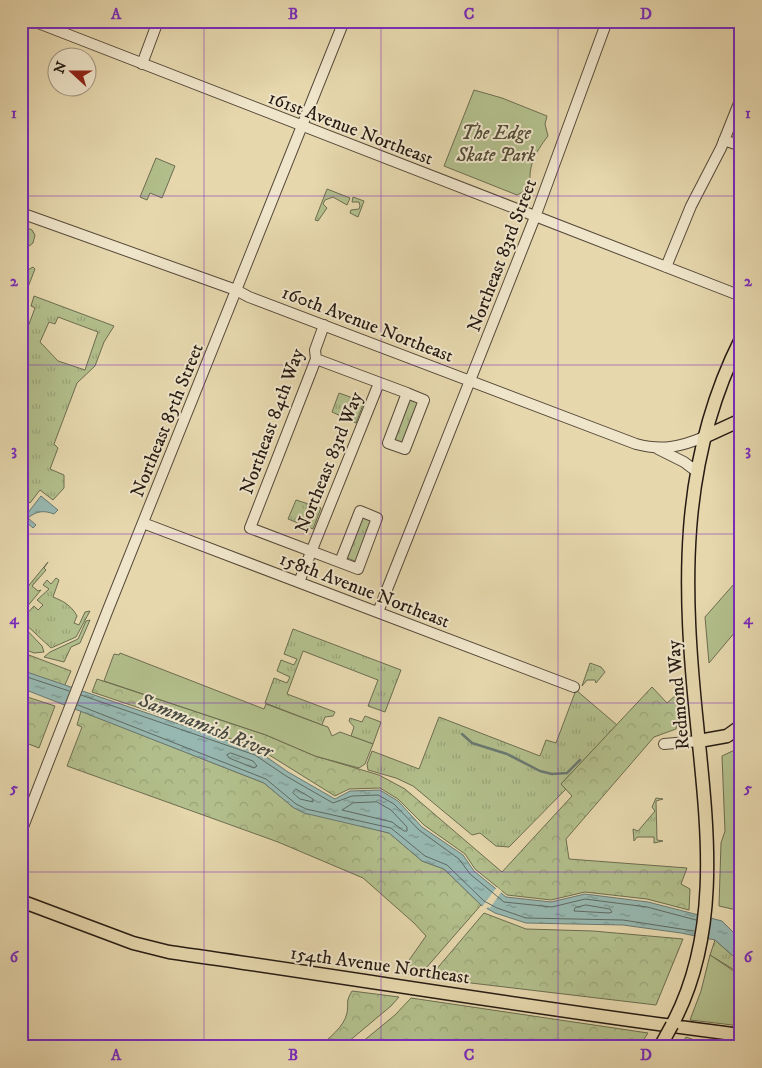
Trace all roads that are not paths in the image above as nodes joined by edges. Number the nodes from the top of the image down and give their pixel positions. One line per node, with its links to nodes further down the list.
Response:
1 (33, 21): 5 (street, 161st Avenue Northeast)
2 (158, 21): 5 (street)
3 (344, 21): 7 (street, Northeast 85th Street)
4 (607, 21): 11 (street, Northeast 83rd Street)
5 (142, 64): 7 (street, 161st Avenue Northeast)
6 (741, 98): 8 (street)
7 (303, 127): 11 (street, 161st Avenue Northeast); 13 (street, Northeast 85th Street)
8 (724, 140): 9 (street); 12 (street)
9 (741, 146)
10 (21, 213): 13 (street, 160th Avenue Northeast)
11 (535, 217): 12 (street, 161st Avenue Northeast); 18 (street, Northeast 83rd Street)
12 (666, 267): 14 (street, 161st Avenue Northeast)
13 (236, 290): 15 (street, 160th Avenue Northeast); 25 (street, Northeast 85th Street)
14 (741, 296)
15 (324, 325): 17 (street, Northeast 84th Way); 18 (street, 160th Avenue Northeast)
16 (741, 339): 22 (main road, Redmond Way)
17 (316, 359): 19 (street); 26 (street, Northeast 84th Way)
18 (470, 381): 23 (street, 160th Avenue Northeast); 29 (street, Northeast 83rd Street)
19 (379, 383): 20 (street); 26 (street, Northeast 83rd Way)
20 (407, 393): 20 (street)
21 (741, 420): 22 (main road)
22 (704, 438): 23 (street, 160th Avenue Northeast); 24 (main road, Redmond Way)
23 (657, 449): 24 (street)
24 (696, 471): 32 (main road, Redmond Way)
25 (143, 523): 28 (street, 158th Avenue Northeast); 34 (street, Northeast 85th Street)
26 (311, 551): 27 (street); 28 (street, Northeast 83rd Way)
27 (340, 562): 27 (street)
28 (299, 582): 29 (street, 158th Avenue Northeast)
29 (378, 612): 30 (street, 158th Avenue Northeast)
30 (574, 687)
31 (741, 726): 32 (main road)
32 (699, 741): 33 (street); 36 (main road, Redmond Way)
33 (664, 744)
34 (21, 832)
35 (21, 900): 37 (main road, 154th Avenue Northeast)
36 (672, 1025): 38 (main road, Redmond Way, bridge); 39 (main road)
37 (741, 1035)
38 (660, 1047)
39 (670, 1047)

